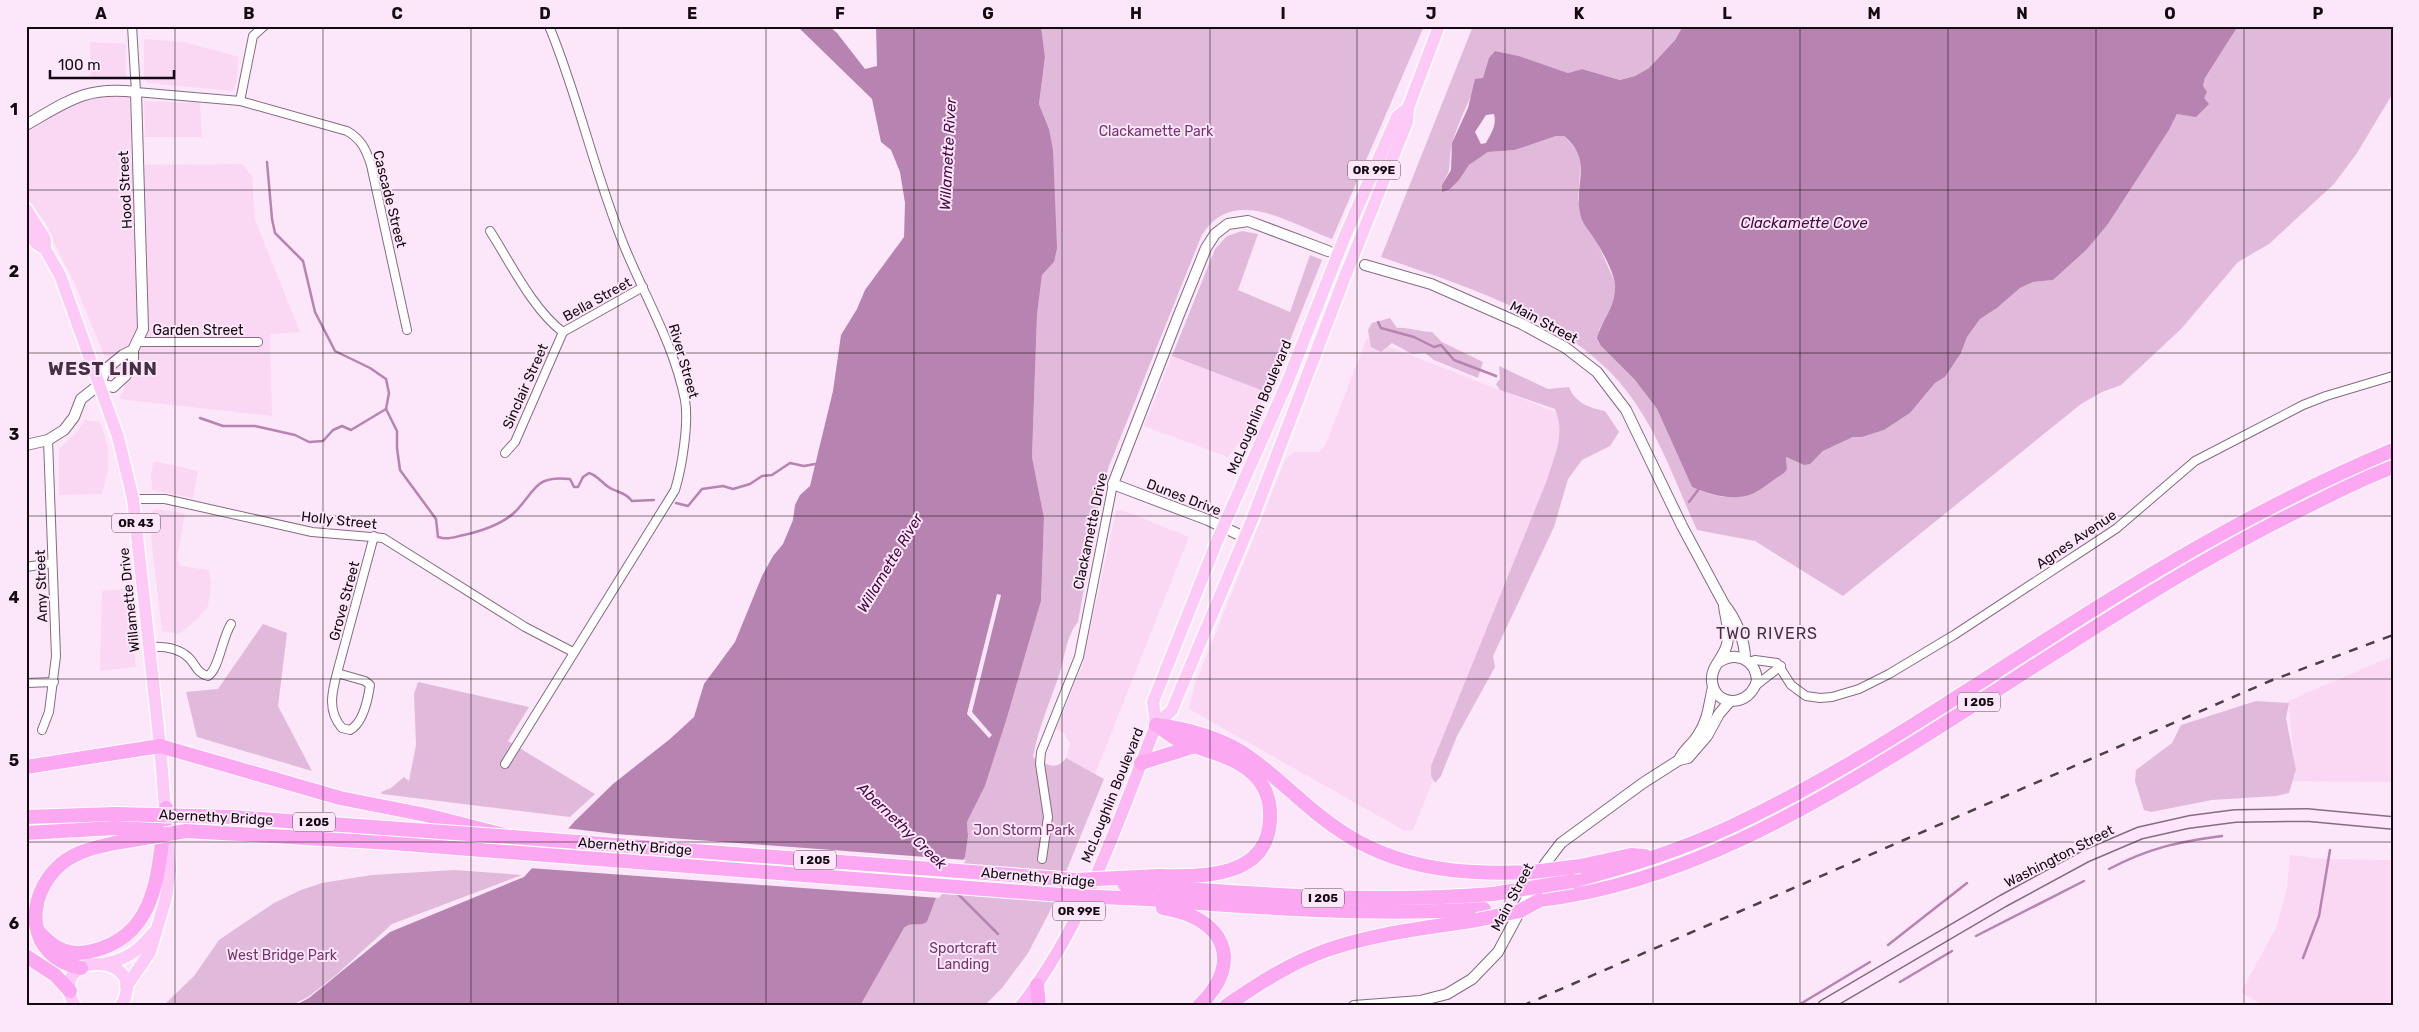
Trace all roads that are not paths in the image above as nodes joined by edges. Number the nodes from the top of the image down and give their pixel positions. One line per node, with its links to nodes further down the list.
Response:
1 (132, 26): 5 (street, Hood Street)
2 (264, 26): 6 (street)
3 (549, 26): 15 (street, River Street)
4 (1439, 28): 7 (main road, McLoughlin Boulevard / OR 99E)
5 (136, 92): 6 (street, Cascade Street); 8 (street); 19 (street, Hood Street)
6 (240, 101): 16 (street, Cascade Street)
7 (1408, 108): 31 (main road, McLoughlin Boulevard / OR 99E, bridge); 33 (main road, McLoughlin Boulevard / OR 99E, bridge)
8 (26, 125)
9 (26, 209): 12 (main road, Willamette Drive / OR 43)
10 (26, 227): 12 (main road, Willamette Drive / OR 43)
11 (490, 231): 17 (street, Sinclair Street)
12 (45, 249): 21 (main road, Willamette Drive / OR 43)
13 (1328, 251): 29 (street, Clackamette Drive)
14 (1365, 265): 36 (street, Main Street)
15 (643, 287): 17 (street, Bella Street); 39 (street, River Street)
16 (407, 330)
17 (563, 332): 25 (street, Sinclair Street)
18 (258, 342): 19 (street, Garden Street)
19 (136, 346): 21 (street); 21 (street, Hood Street)
20 (2393, 376): 42 (street, Agnes Avenue)
21 (100, 384): 22 (street); 30 (main road, Willamette Drive / OR 43)
22 (48, 440): 23 (street); 34 (street, Amy Street)
23 (26, 444)
24 (2390, 451): 63 (highway, I 205)
25 (505, 453)
26 (2393, 467): 27 (highway, I 205)
27 (2378, 473): 28 (highway); 66 (highway, I 205)
28 (2393, 473)
29 (1113, 484): 31 (street, Dunes Drive); 64 (street, Clackamette Drive)
30 (133, 499): 32 (street, Holly Street); 38 (main road, Willamette Drive / OR 43)
31 (1224, 527): 33 (street, Dunes Drive); 49 (main road, McLoughlin Boulevard / OR 99E)
32 (374, 536): 39 (street, Holly Street); 43 (street, Grove Street)
33 (1244, 537): 49 (main road, McLoughlin Boulevard / OR 99E)
34 (52, 563): 35 (street); 44 (street, Amy Street)
35 (26, 567)
36 (1724, 604): 40 (street, Main Street); 41 (street, Main Street)
37 (231, 624): 38 (street)
38 (150, 647): 51 (main road, Willamette Drive / OR 43)
39 (573, 652): 55 (street, River Street)
40 (1748, 661): 41 (street); 42 (street); 47 (street, Main Street)
41 (1719, 662): 46 (street, Main Street)
42 (1781, 666): 47 (street)
43 (337, 673): 43 (street, Grove Street)
44 (54, 682): 45 (street); 50 (street, Amy Street)
45 (26, 683)
46 (1713, 686): 48 (street); 53 (street, Main Street)
47 (1755, 686): 48 (street, Main Street)
48 (1730, 701): 53 (street, Main Street)
49 (1156, 725): 52 (highway); 54 (highway, McLoughlin Boulevard / OR 99E); 63 (highway, bridge)
50 (42, 730)
51 (160, 746): 56 (highway); 57 (main road, Willamette Drive / OR 43); 62 (highway, bridge)
52 (1195, 746): 54 (highway); 65 (highway)
53 (1679, 760): 80 (street, Main Street)
54 (1141, 763): 72 (highway, McLoughlin Boulevard / OR 99E)
55 (505, 764)
56 (26, 767)
57 (166, 808): 67 (main road, Willamette Drive / OR 43); 68 (highway)
58 (26, 817): 62 (highway, Abernethy Bridge / I 205, bridge)
59 (2393, 824): 81 (main road, Washington Street)
60 (186, 830): 61 (highway, Abernethy Bridge / I 205, bridge); 65 (highway, Abernethy Bridge / I 205, bridge); 68 (highway, bridge)
61 (26, 833)
62 (512, 837): 65 (highway, Abernethy Bridge / I 205, bridge)
63 (1653, 857): 65 (highway, I 205, bridge)
64 (1042, 859)
65 (1152, 892): 66 (highway, I 205); 78 (highway)
66 (1480, 914): 79 (highway)
67 (156, 930): 70 (main road, Willamette Drive / OR 43); 73 (main road, Willamette Drive / OR 43)
68 (39, 932): 71 (highway)
69 (26, 956): 74 (highway)
70 (107, 964): 71 (main road, OR 43); 73 (main road)
71 (81, 968): 74 (main road)
72 (1037, 985): 76 (highway, McLoughlin Boulevard / OR 99E); 77 (highway)
73 (126, 987): 75 (main road, OR 43)
74 (72, 1001)
75 (121, 1006)
76 (1021, 1006)
77 (1039, 1006)
78 (1199, 1006)
79 (1226, 1006)
80 (1354, 1006)
81 (1824, 1006)

